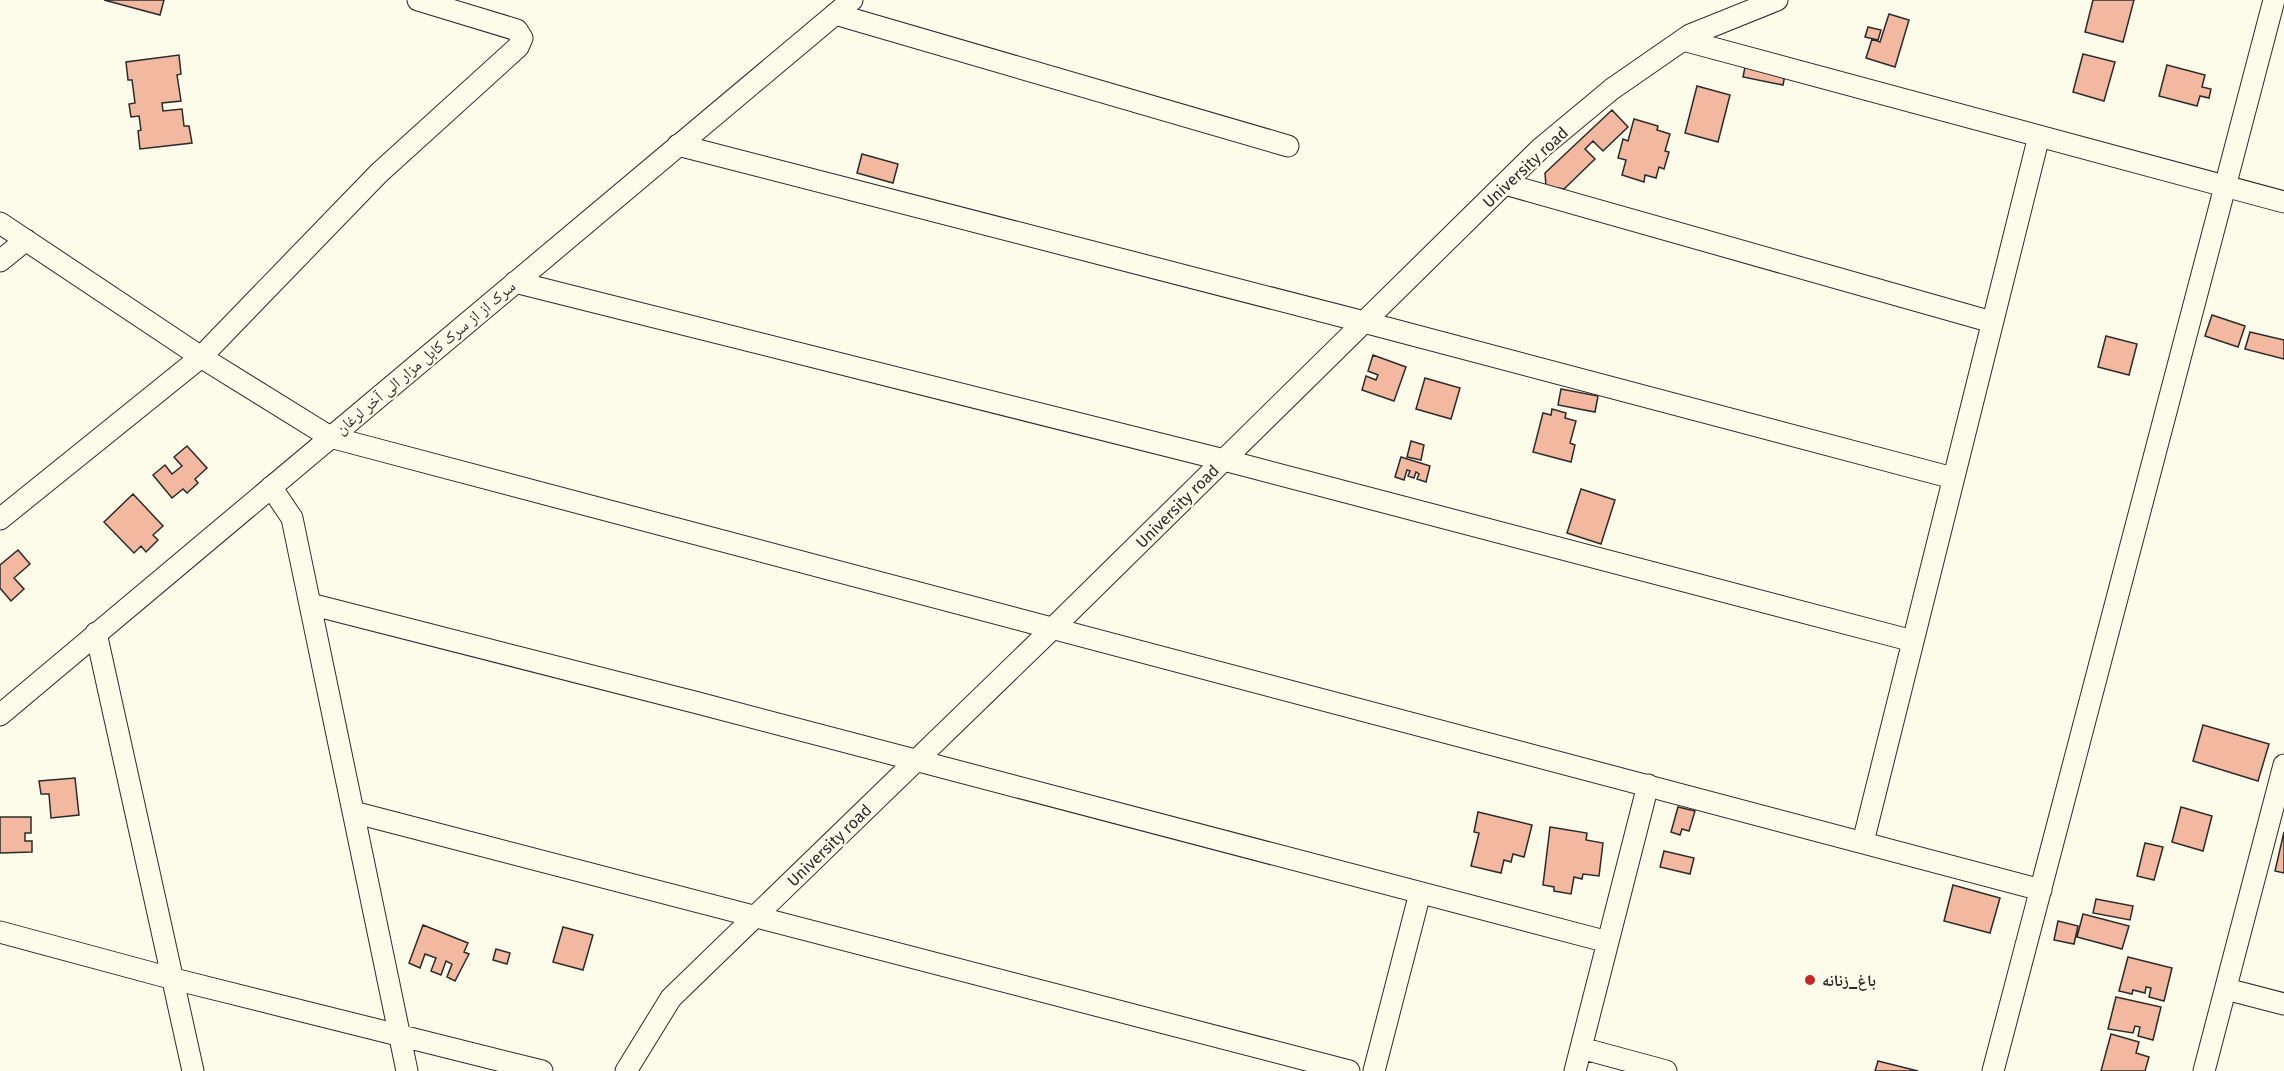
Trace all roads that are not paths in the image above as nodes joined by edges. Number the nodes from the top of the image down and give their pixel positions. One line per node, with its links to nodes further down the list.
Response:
1 (418, 0): 19 (street)
2 (852, 0): 5 (street, سرک از از سرک کابل مزار الی آخر لرغان)
3 (1777, 0): 6 (street, University road)
4 (2274, 0): 11 (street)
5 (835, 14): 8 (street, سرک از از سرک کابل مزار الی آخر لرغان); 9 (street)
6 (1683, 40): 7 (street); 10 (street, University road)
7 (2039, 136): 11 (street); 18 (street)
8 (678, 145): 16 (street, سرک از از سرک کابل مزار الی آخر لرغان); 17 (street)
9 (1288, 146)
10 (1505, 184): 17 (street, University road); 18 (street)
11 (2225, 186): 12 (street); 36 (street)
12 (2284, 202)
13 (0, 223): 14 (street)
14 (26, 240): 15 (street); 19 (street)
15 (0, 261)
16 (514, 282): 20 (street, سرک از از سرک کابل مزار الی آخر لرغان); 21 (street)
17 (1364, 322): 21 (street, University road); 22 (street)
18 (1992, 322): 22 (street)
19 (201, 357): 20 (street); 24 (street)
20 (330, 437): 23 (street, سرک از از سرک کابل مزار الی آخر لرغان); 26 (street)
21 (1224, 460): 26 (street, University road); 28 (street)
22 (1953, 478): 28 (street)
23 (271, 487): 25 (street); 27 (street, سرک از از سرک کابل مزار الی آخر لرغان)
24 (0, 519)
25 (310, 604): 30 (street); 34 (street)
26 (1053, 628): 30 (street, University road); 32 (street)
27 (96, 633): 29 (street, سرک از از سرک کابل مزار الی آخر لرغان); 41 (street)
28 (1913, 641): 35 (street)
29 (0, 715)
30 (917, 760): 37 (street); 38 (street, University road)
31 (2284, 765): 33 (street)
32 (1647, 784): 35 (street); 40 (street)
33 (2279, 804): 42 (street)
34 (353, 812): 38 (street); 44 (street)
35 (1863, 842): 36 (street)
36 (2041, 890): 54 (street)
37 (1420, 892): 40 (street); 51 (street)
38 (755, 917): 49 (street, University road); 50 (street)
39 (0, 932): 41 (street)
40 (1608, 942): 45 (street)
41 (174, 979): 44 (street); 46 (street)
42 (2226, 989): 43 (street); 55 (street)
43 (2284, 1004)
44 (399, 1035): 47 (street); 48 (street)
45 (1581, 1048): 52 (street); 53 (street)
46 (193, 1071)
47 (407, 1071)
48 (542, 1071)
49 (626, 1071)
50 (1349, 1071)
51 (1374, 1071)
52 (1575, 1071)
53 (1666, 1071)
54 (1993, 1071)
55 (2204, 1071)

